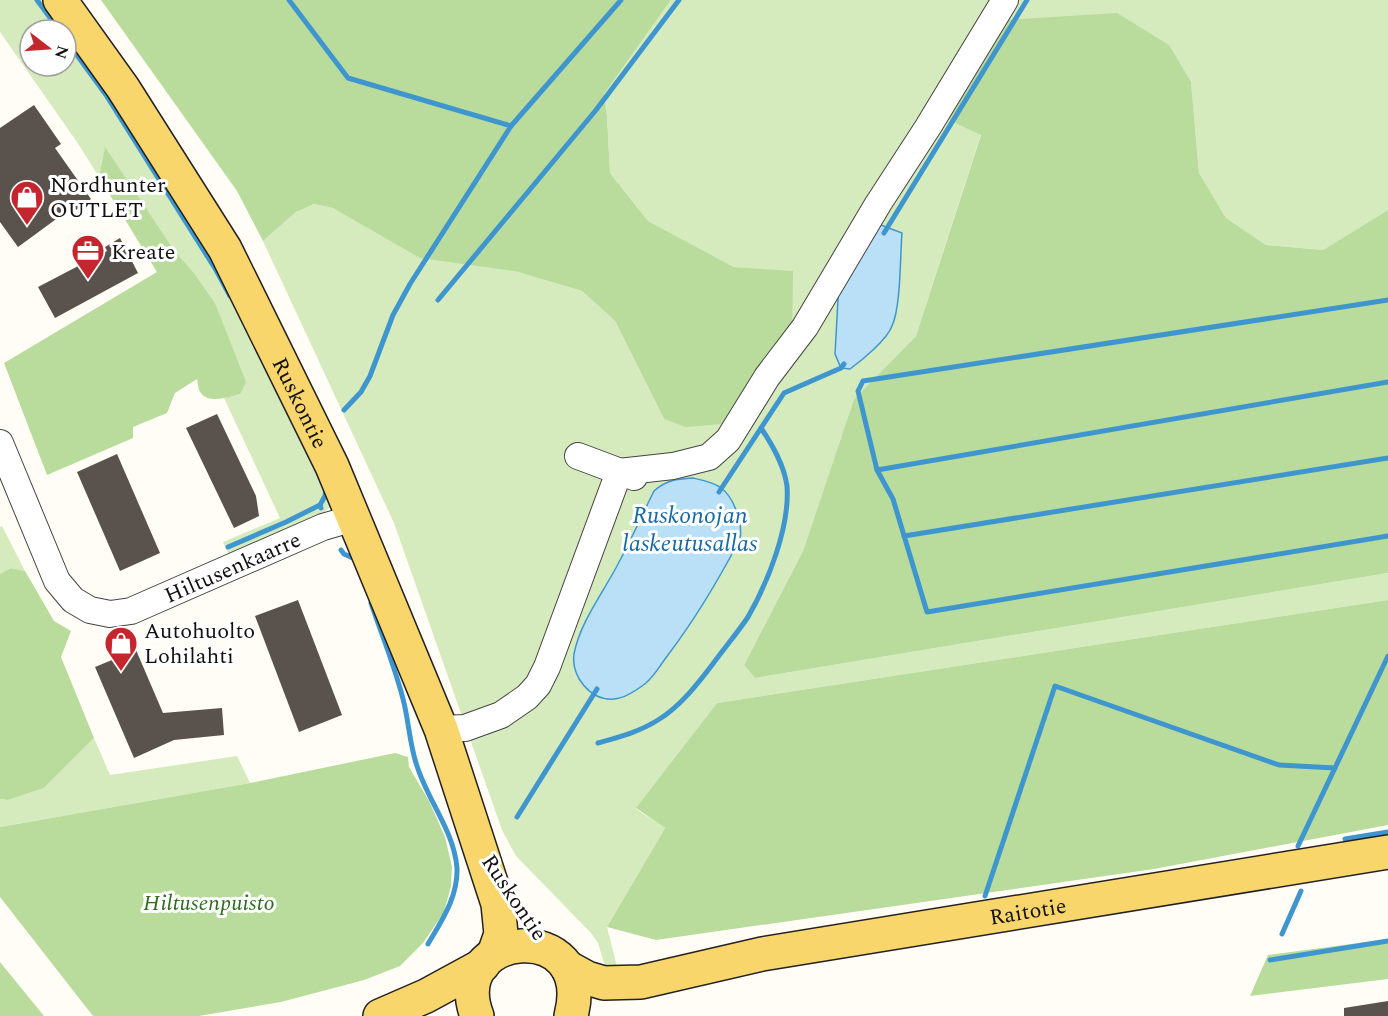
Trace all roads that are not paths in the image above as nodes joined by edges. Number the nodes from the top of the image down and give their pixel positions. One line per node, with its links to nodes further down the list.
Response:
1 (60, 0): 7 (main road, Ruskontie)
2 (1005, 0): 5 (street)
3 (0, 443): 7 (street, Hiltusenkaarre)
4 (578, 456): 5 (street)
5 (620, 472): 6 (street); 8 (street)
6 (654, 485)
7 (354, 518): 8 (main road, Ruskontie)
8 (441, 729): 9 (main road, Ruskontie)
9 (476, 838): 11 (main road, Ruskontie); 12 (main road, Ruskontie)
10 (1388, 852): 13 (main road, Raitotie)
11 (488, 959): 12 (main road, Raitotie); 14 (main road); 17 (main road, Ruskontie)
12 (561, 961): 13 (main road, Raitotie); 18 (main road)
13 (668, 976): 19 (main road, Raitotie)
14 (380, 1016)
15 (400, 1016): 16 (main road)
16 (466, 1016)
17 (477, 1016)
18 (571, 1016)
19 (582, 1016)

